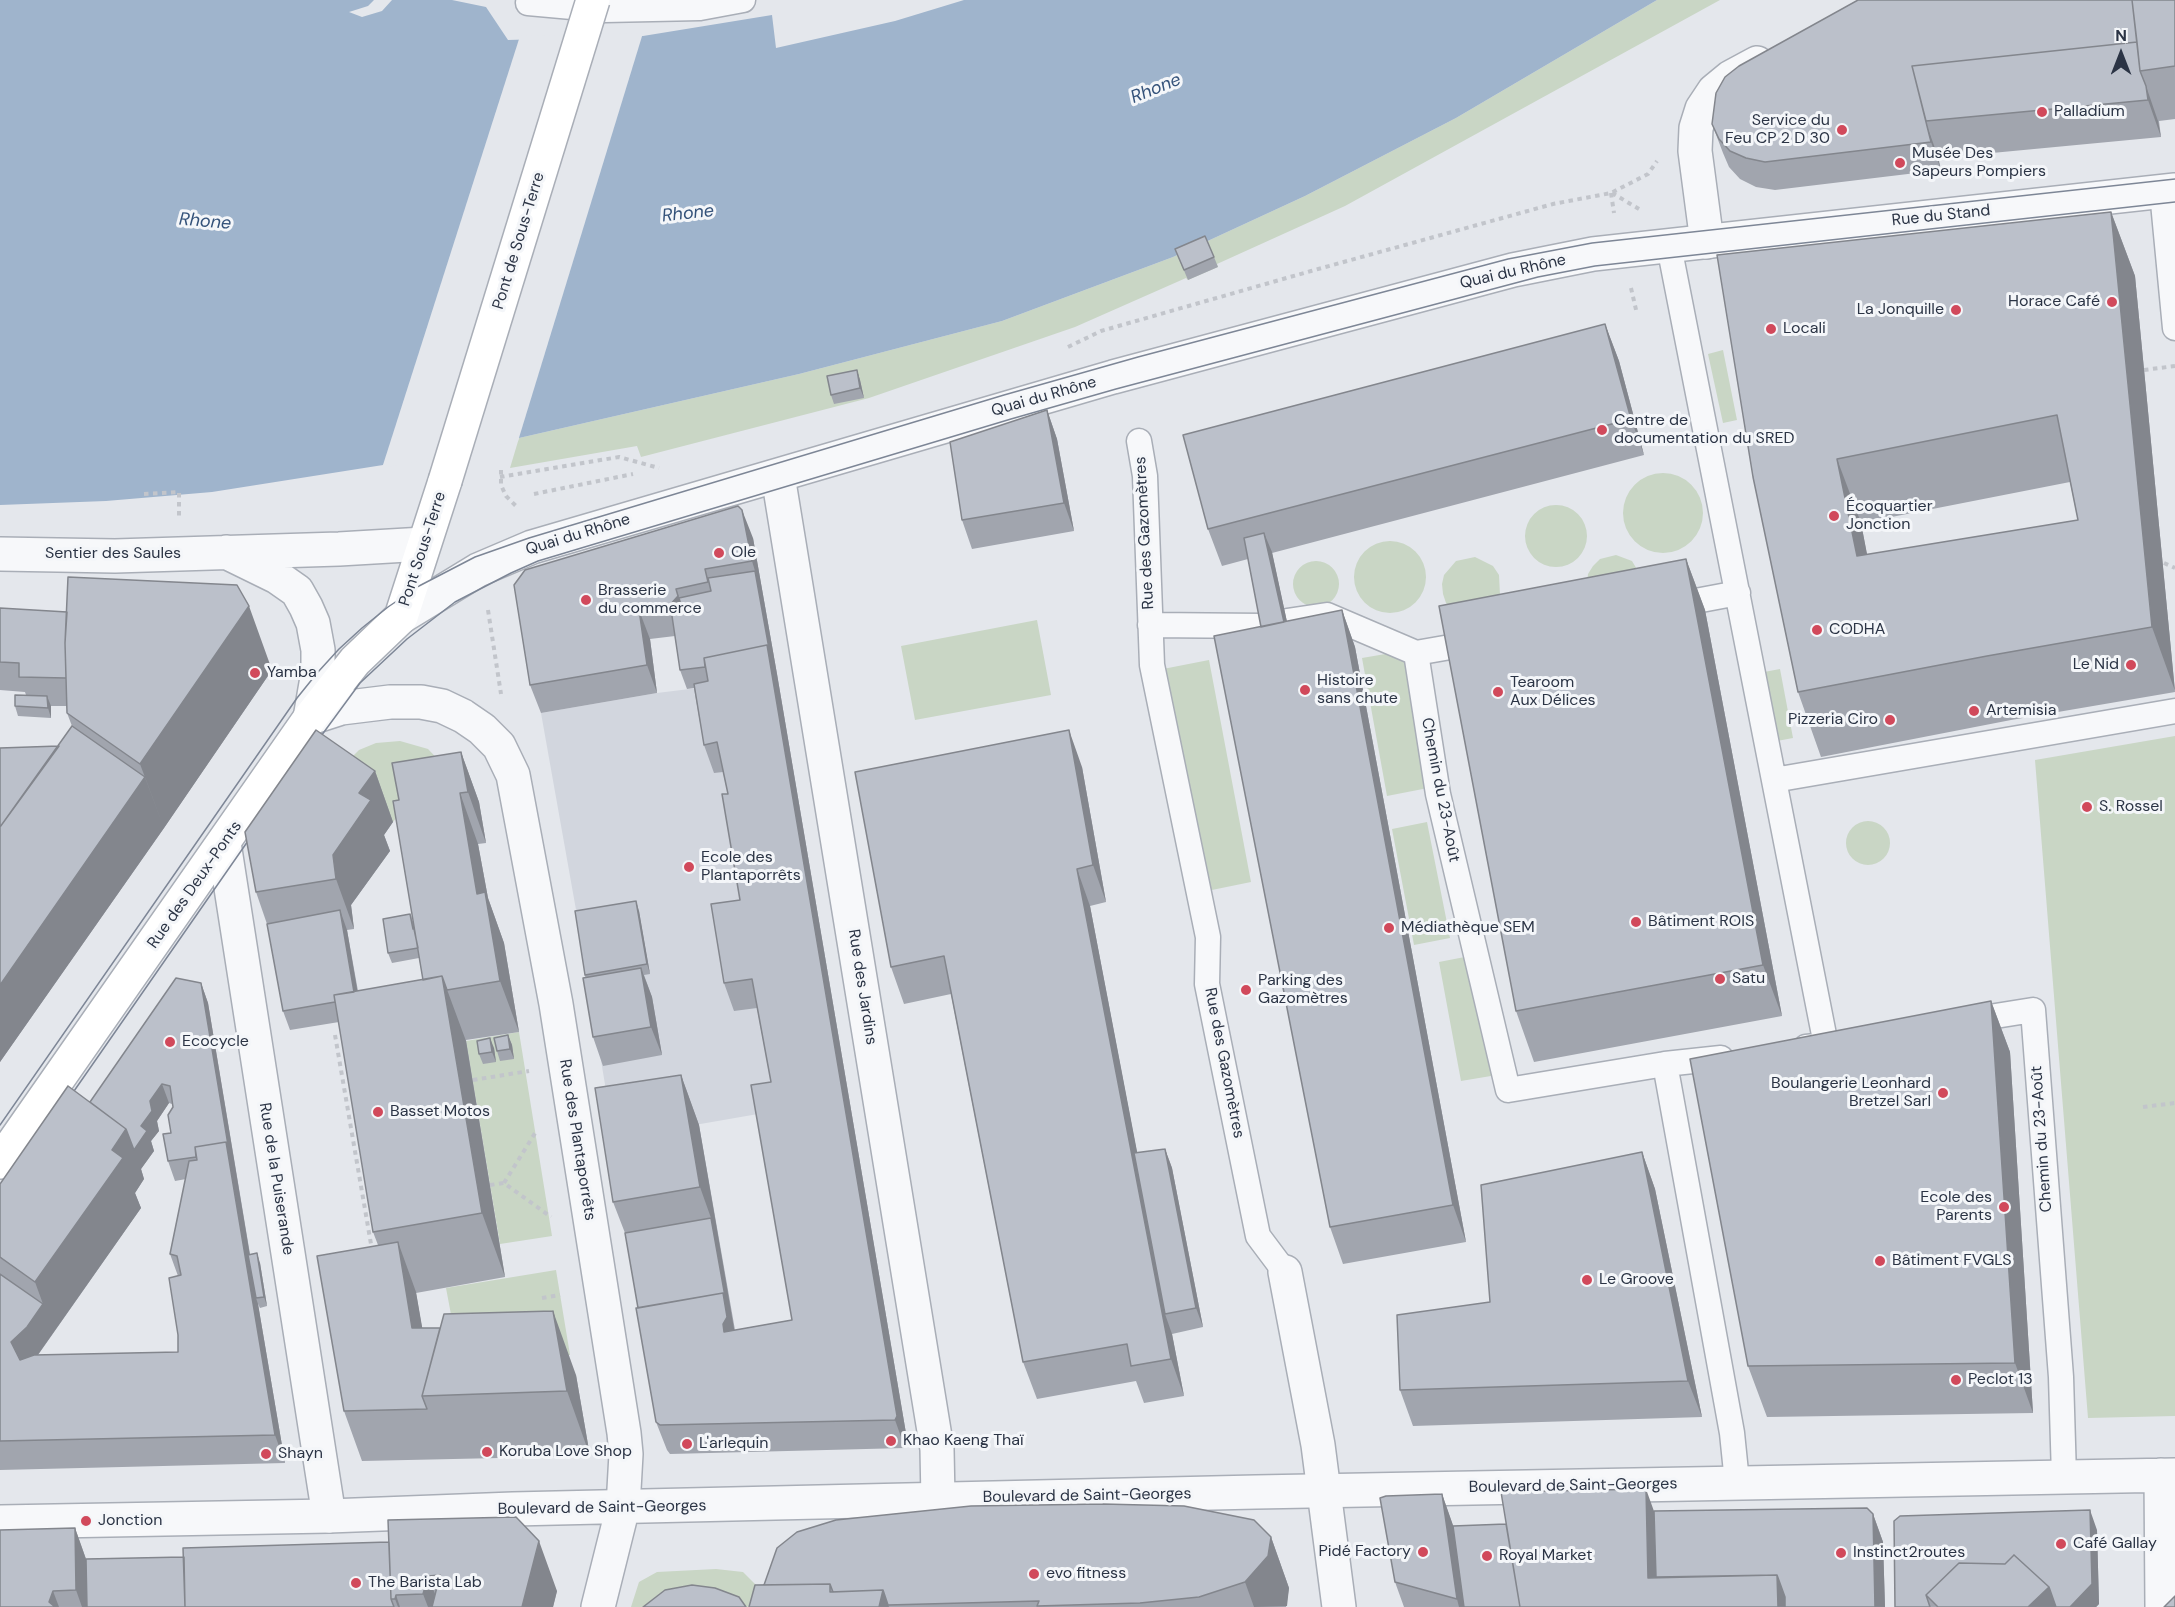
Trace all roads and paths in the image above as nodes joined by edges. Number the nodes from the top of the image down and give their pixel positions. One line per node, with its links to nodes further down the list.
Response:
1 (593, 0): 23 (main road, Pont de Sous-Terre, bridge)
2 (742, 0): 3 (street)
3 (528, 3)
4 (1781, 50): 9 (street)
5 (1660, 157): 7 (path)
6 (2168, 191): 9 (street, Rue du Stand); 13 (street)
7 (1611, 193): 8 (path); 14 (path)
8 (1616, 222)
9 (1707, 242): 10 (street, Quai du Rhône)
10 (1669, 246): 21 (street, Quai du Rhône); 33 (street)
11 (1630, 280): 12 (path)
12 (1637, 314)
13 (2175, 328)
14 (1061, 351)
15 (2175, 366): 16 (path)
16 (2144, 370)
17 (1139, 441): 37 (street, Rue des Gazomètres)
18 (501, 470): 22 (path)
19 (651, 470): 22 (path)
20 (643, 472): 25 (path)
21 (778, 476): 36 (street, Quai du Rhône); 69 (street, Rue des Jardins)
22 (500, 477): 26 (path)
23 (445, 481): 28 (main road, Pont Sous-Terre)
24 (144, 494): 27 (path)
25 (534, 494)
26 (518, 508)
27 (179, 514)
28 (424, 544): 29 (street, Sentier des Saules); 36 (main road, Pont Sous-Terre)
29 (226, 552): 30 (street, Sentier des Saules); 42 (street, Sentier des Saules)
30 (0, 554)
31 (2164, 564): 32 (path)
32 (2175, 568)
33 (1738, 594): 35 (street); 43 (street)
34 (488, 611): 40 (path)
35 (1646, 611)
36 (401, 617): 42 (main road, Rue des Deux-Ponts)
37 (1150, 625): 39 (street, Rue des Gazomètres); 62 (street, Rue des Gazomètres)
38 (1496, 639): 39 (street)
39 (1416, 654): 51 (street, Chemin du 23-Août)
40 (499, 678)
41 (2175, 711): 43 (street)
42 (310, 718): 44 (main road, Rue des Deux-Ponts); 70 (street, Rue des Plantaporrêts)
43 (1774, 780): 48 (street)
44 (224, 843): 57 (main road, Rue des Deux-Ponts); 71 (street, Rue de la Puiserande)
45 (1942, 1025): 66 (street, Chemin du 23-Août)
46 (335, 1035): 61 (path)
47 (1851, 1041): 48 (street)
48 (1826, 1045): 49 (street)
49 (1780, 1050)
50 (1745, 1055): 51 (street, Chemin du 23-Août)
51 (1665, 1064): 67 (street)
52 (530, 1071): 53 (path)
53 (473, 1080)
54 (2175, 1103): 55 (path)
55 (2143, 1107)
56 (540, 1126): 58 (path)
57 (0, 1162)
58 (504, 1183): 59 (path); 60 (path)
59 (490, 1185)
60 (556, 1221)
61 (373, 1259)
62 (1285, 1272): 68 (street, Rue des Gazomètres)
63 (560, 1295): 64 (path)
64 (542, 1298)
65 (2168, 1475): 66 (street, Boulevard de Saint-Georges); 76 (street)
66 (2064, 1477): 67 (street, Boulevard de Saint-Georges)
67 (1737, 1482): 68 (street, Boulevard de Saint-Georges)
68 (1325, 1492): 69 (street, Boulevard de Saint-Georges); 75 (street, Rue des Gazomètres)
69 (938, 1500): 70 (street, Boulevard de Saint-Georges)
70 (624, 1507): 71 (street, Boulevard de Saint-Georges); 74 (street, Rue des Plantaporrêts)
71 (329, 1516): 72 (street, Boulevard de Saint-Georges)
72 (0, 1522)
73 (2175, 1593): 76 (street)
74 (598, 1607)
75 (1339, 1607)
76 (2162, 1607)

